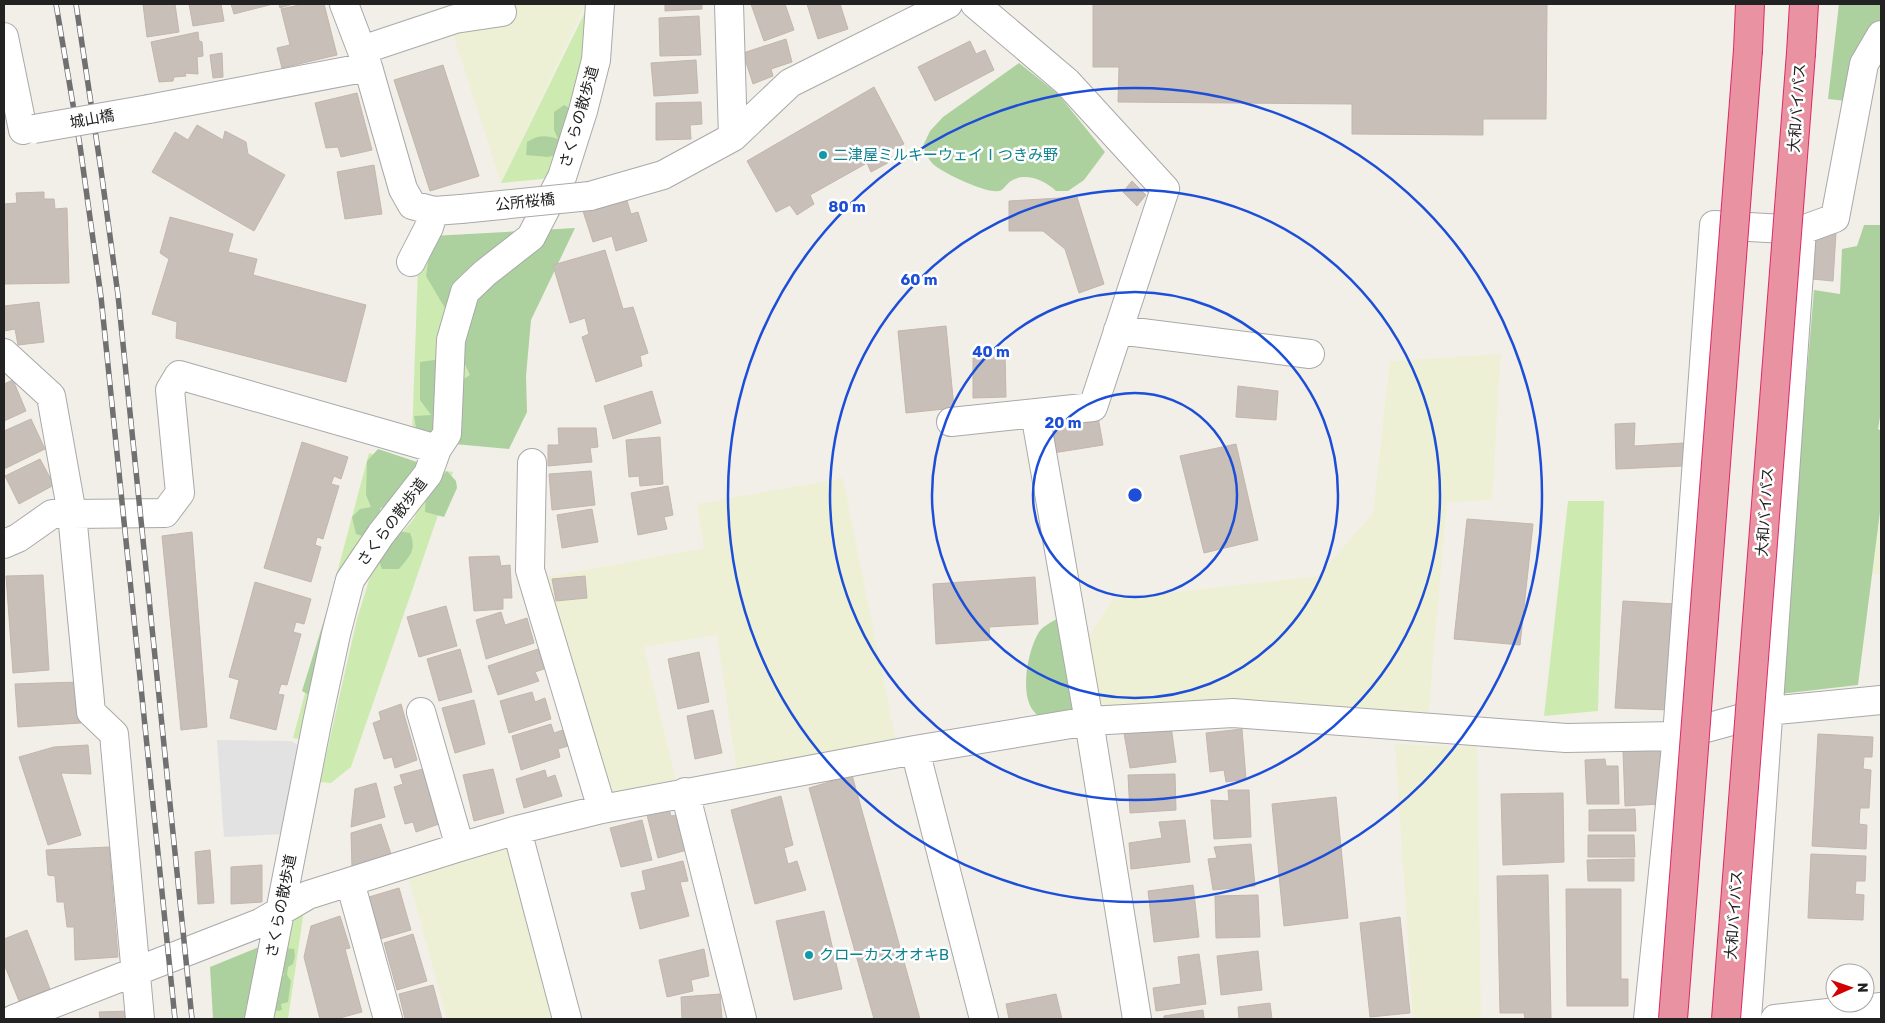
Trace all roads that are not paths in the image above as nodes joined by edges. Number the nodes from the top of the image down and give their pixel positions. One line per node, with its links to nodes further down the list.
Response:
1 (344, 4): 11 (street)
2 (600, 4): 22 (street, さくらの散歩道)
3 (729, 4): 13 (street)
4 (948, 4): 13 (street, 公所桜橋)
5 (975, 4): 17 (street)
6 (1750, 4): 49 (highway, bridge)
7 (1804, 4): 50 (highway, 大和バイパス, bridge)
8 (502, 12): 11 (street, 城山橋)
9 (1881, 35): 15 (street)
10 (4, 37): 12 (street)
11 (365, 58): 12 (street, 城山橋, bridge); 14 (street)
12 (20, 131)
13 (733, 137): 14 (street, 公所桜橋, bridge)
14 (447, 210): 16 (street)
15 (1802, 230): 27 (street); 30 (street)
16 (410, 262)
17 (1118, 330): 19 (street); 20 (street)
18 (4, 353): 24 (street)
19 (1310, 354)
20 (1035, 413): 21 (street); 29 (street)
21 (951, 422)
22 (437, 449): 24 (street); 37 (street, さくらの散歩道)
23 (532, 463): 33 (street)
24 (72, 514): 25 (street); 38 (street)
25 (4, 544)
26 (1881, 700): 27 (street)
27 (1768, 711): 30 (street); 51 (street)
28 (421, 712): 35 (street)
29 (1089, 721): 30 (street); 31 (street); 47 (street)
30 (1677, 736): 48 (street)
31 (915, 750): 32 (street); 46 (street)
32 (685, 792): 33 (street); 45 (street)
33 (602, 809): 34 (street)
34 (517, 830): 35 (street); 44 (street)
35 (460, 847): 36 (street)
36 (350, 882): 37 (street); 43 (street)
37 (279, 912): 38 (street); 42 (street, さくらの散歩道)
38 (136, 971): 40 (street); 41 (street)
39 (1881, 1008): 52 (street)
40 (14, 1019)
41 (140, 1019)
42 (259, 1019)
43 (388, 1019)
44 (567, 1019)
45 (742, 1019)
46 (984, 1019)
47 (1137, 1019)
48 (1648, 1019)
49 (1673, 1019)
50 (1726, 1019)
51 (1747, 1019)
52 (1775, 1019)

